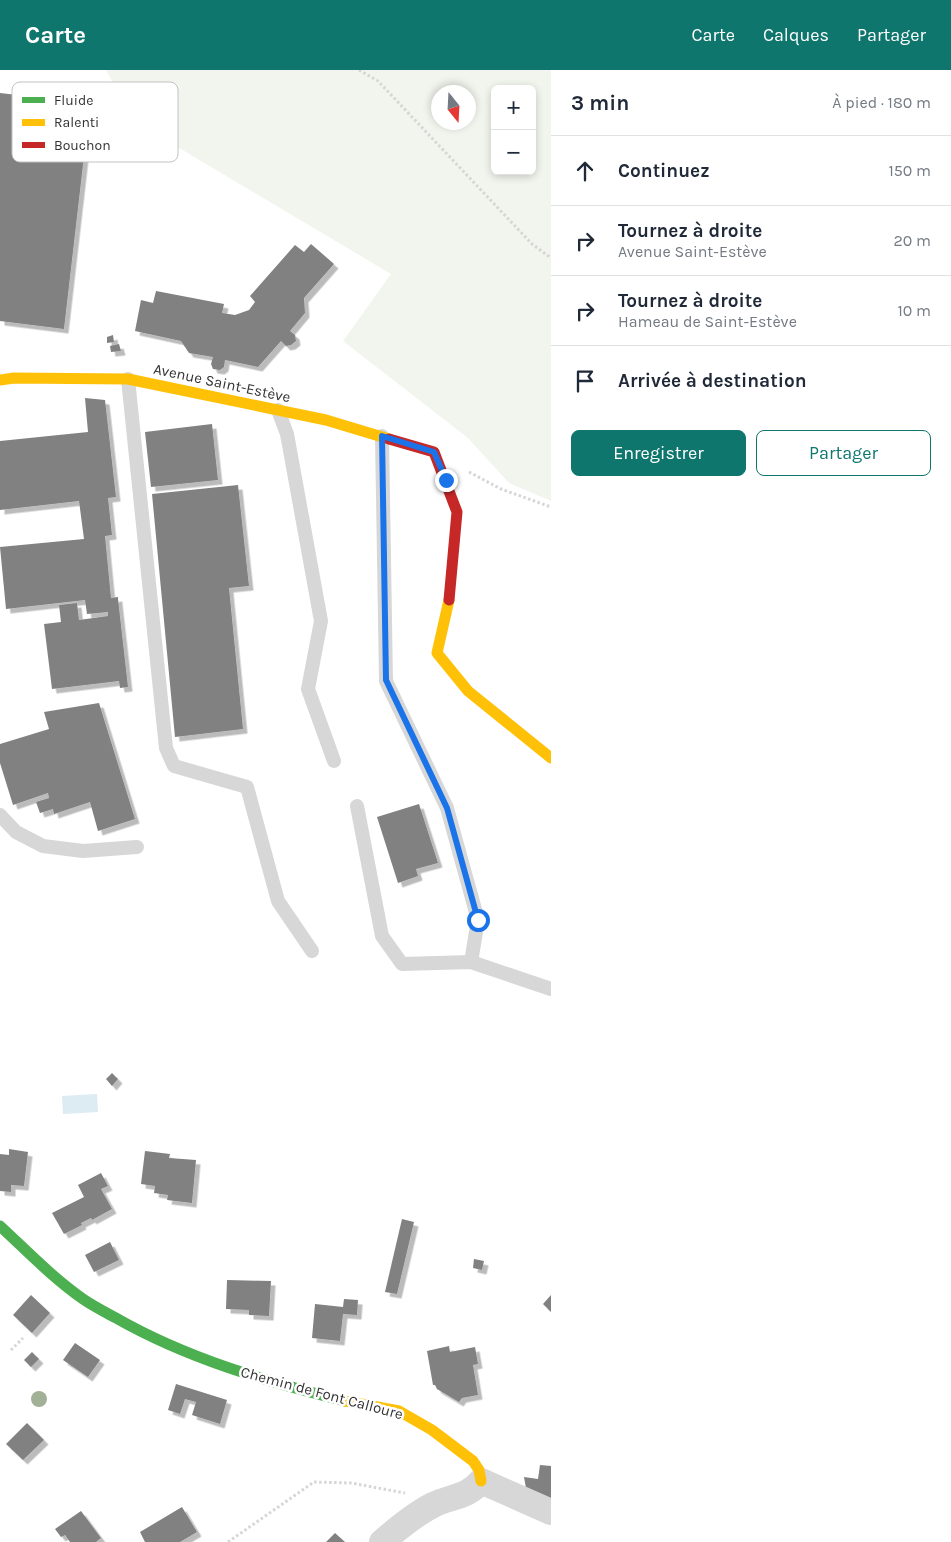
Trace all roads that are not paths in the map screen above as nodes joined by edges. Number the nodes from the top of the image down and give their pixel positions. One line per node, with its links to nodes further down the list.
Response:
1 (128, 379): 2 (street, Avenue Saint-Estève); 3 (street, Avenue Saint-Estève); 10 (lane)
2 (0, 380)
3 (278, 410): 4 (street, Avenue Saint-Estève); 6 (lane)
4 (382, 436): 5 (street, Avenue Saint-Estève); 11 (lane)
5 (551, 758)
6 (334, 761)
7 (357, 806): 11 (lane)
8 (0, 815): 9 (lane)
9 (137, 847)
10 (312, 951)
11 (471, 962): 12 (lane)
12 (551, 989)
13 (0, 1226): 14 (street, Chemin de Font Calloure)
14 (481, 1481): 15 (street); 16 (street)
15 (551, 1512)
16 (382, 1542)

